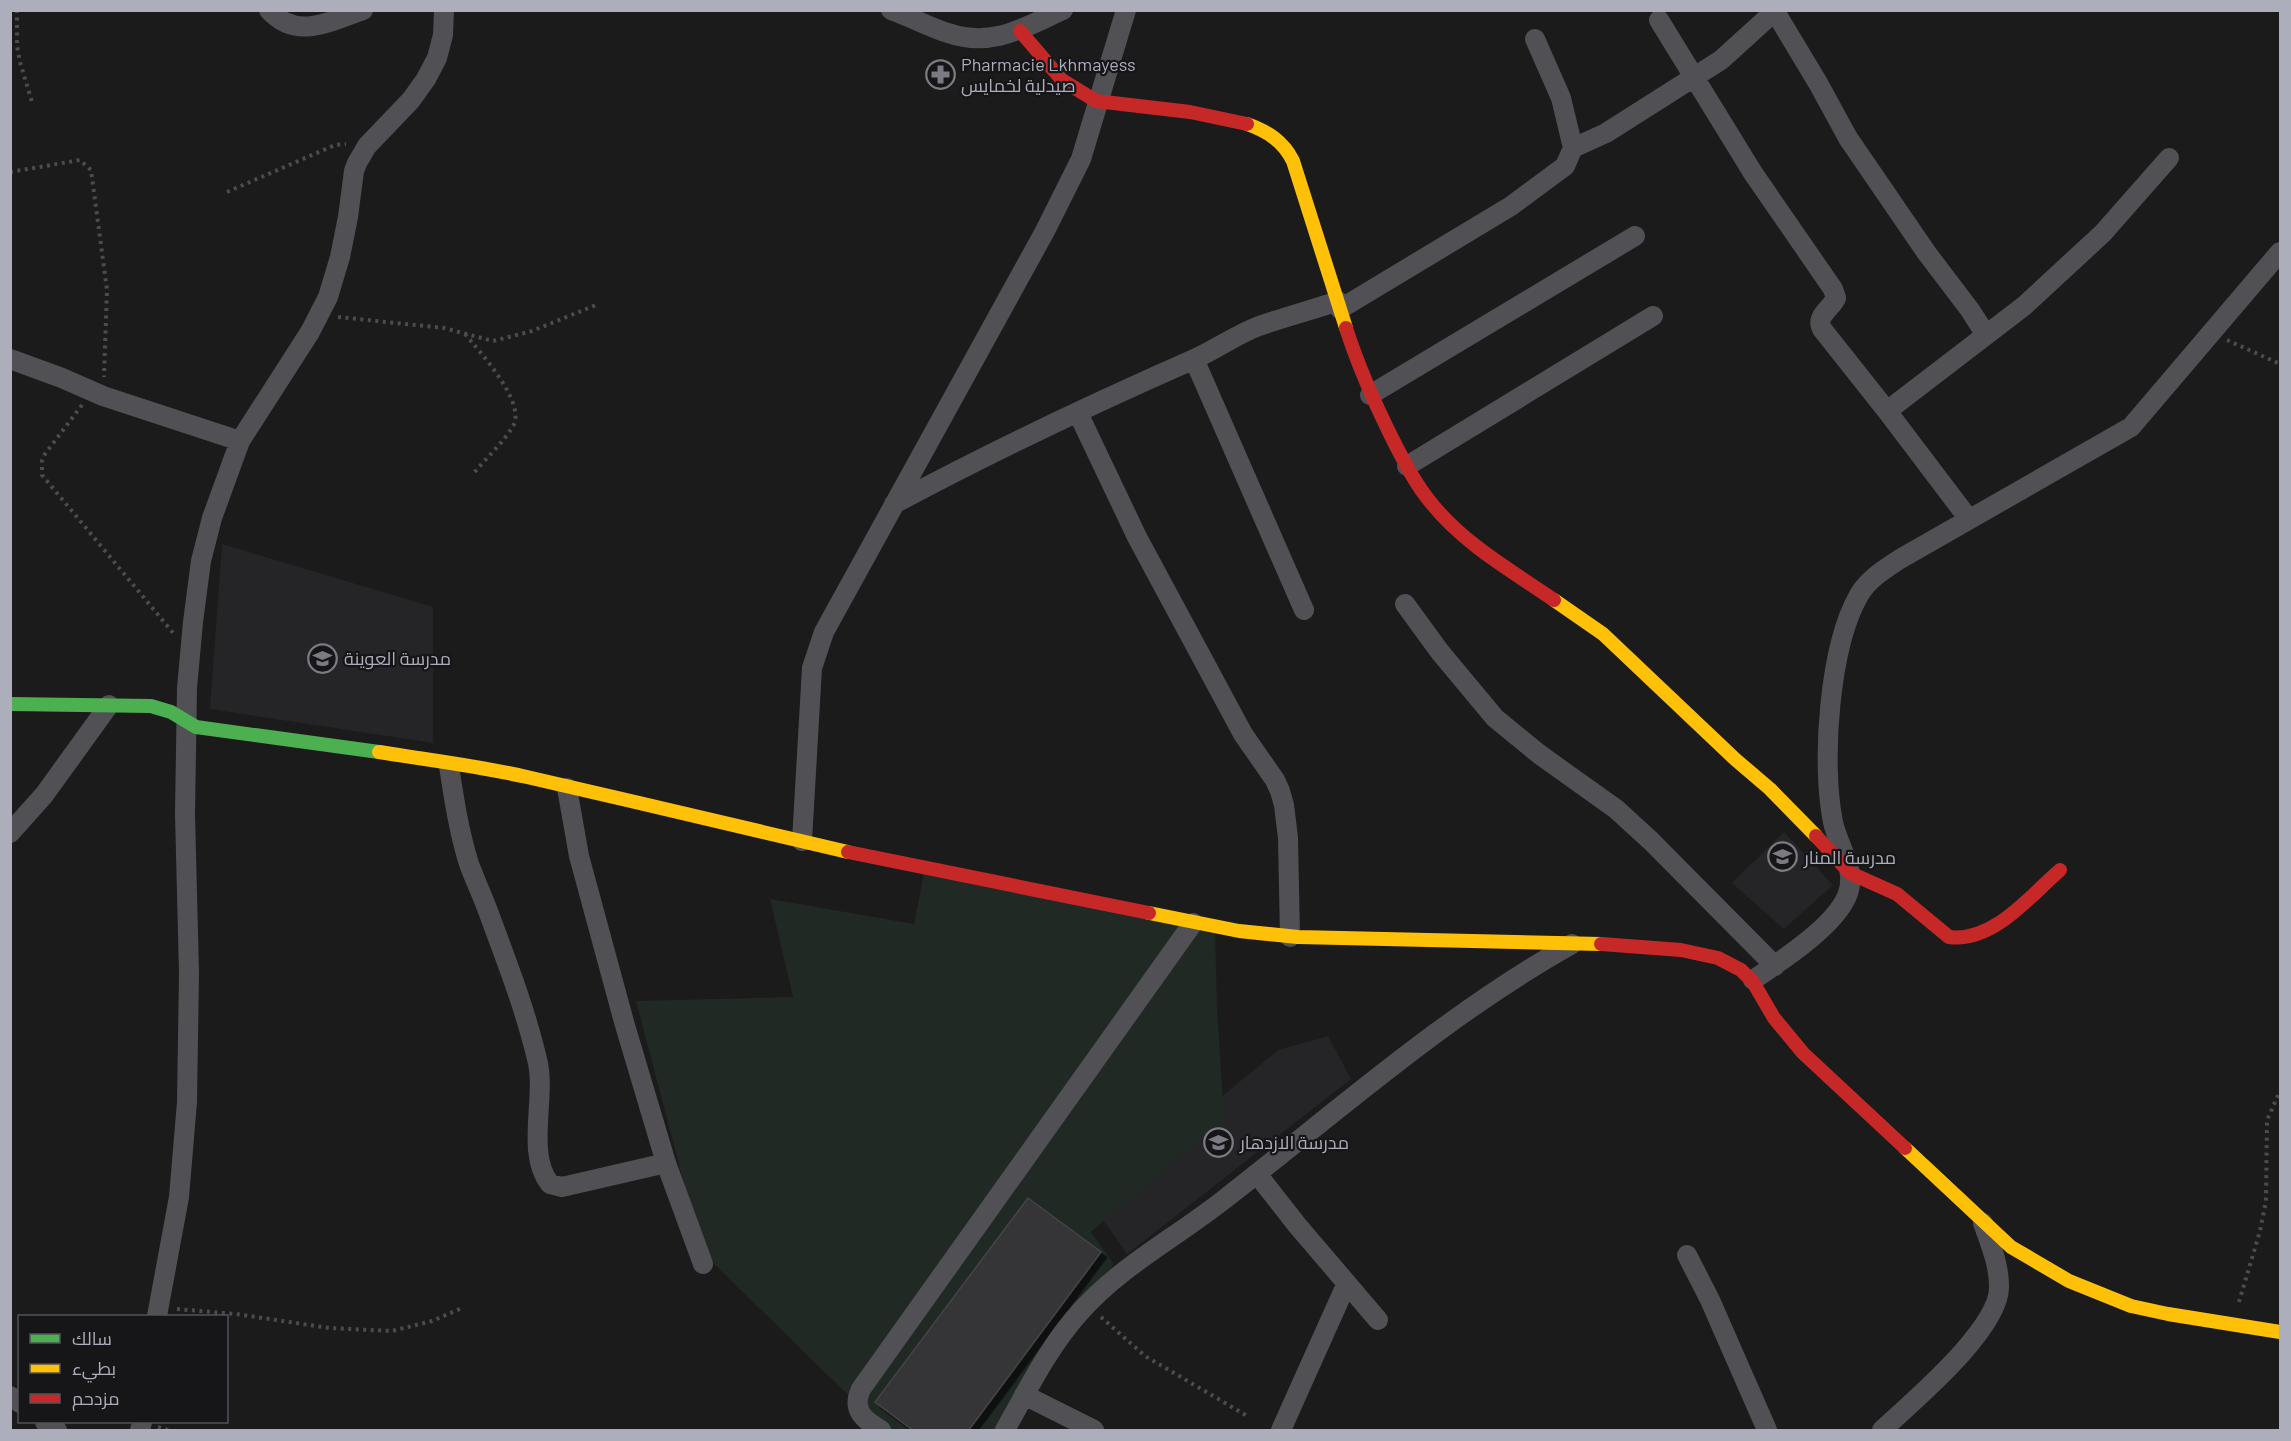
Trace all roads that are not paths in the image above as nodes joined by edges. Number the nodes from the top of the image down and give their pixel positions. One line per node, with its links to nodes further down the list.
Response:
1 (270, 10): 2 (street)
2 (363, 10)
3 (444, 10): 25 (street)
4 (891, 10): 9 (street)
5 (1063, 10): 9 (street)
6 (1126, 10): 12 (street)
7 (1774, 11): 11 (street); 19 (street)
8 (1659, 20): 11 (street)
9 (1020, 31): 12 (street)
10 (1535, 39): 13 (street)
11 (1694, 78): 13 (street); 23 (street)
12 (1099, 102): 17 (street); 27 (street)
13 (1573, 148): 17 (street)
14 (2169, 158): 19 (street)
15 (1635, 236): 22 (street)
16 (2280, 252): 28 (street)
17 (1339, 305): 21 (street); 22 (street)
18 (1653, 316): 26 (street)
19 (1986, 335): 23 (street)
20 (10, 359): 25 (street)
21 (1194, 359): 24 (street); 30 (street)
22 (1370, 395): 26 (street)
23 (1887, 411): 28 (street)
24 (1078, 413): 27 (street); 41 (street)
25 (240, 441): 33 (street)
26 (1407, 466): 39 (street)
27 (894, 504): 37 (street)
28 (1968, 518): 39 (street)
29 (1405, 604): 43 (street)
30 (1304, 610)
31 (10, 704): 32 (street)
32 (109, 705): 33 (street); 36 (street)
33 (186, 723): 34 (street); 51 (street)
34 (449, 765): 35 (street); 45 (street)
35 (567, 788): 37 (street); 45 (street)
36 (10, 833)
37 (802, 841): 40 (street)
38 (2060, 870): 39 (street)
39 (1850, 873): 43 (street)
40 (1193, 923): 41 (street); 55 (street)
41 (1290, 937): 42 (street)
42 (1573, 944): 44 (street); 46 (street)
43 (1775, 966): 44 (street)
44 (1754, 980): 47 (street)
45 (666, 1163): 49 (street)
46 (1257, 1174): 50 (street); 54 (street)
47 (1982, 1221): 53 (street); 60 (street)
48 (1687, 1255): 59 (street)
49 (703, 1264)
50 (1346, 1285): 52 (street); 58 (street)
51 (158, 1312)
52 (1378, 1320)
53 (2280, 1332)
54 (1024, 1395): 56 (street); 57 (street)
55 (881, 1431)
56 (1005, 1431)
57 (1094, 1431)
58 (1281, 1431)
59 (1767, 1431)
60 (1882, 1431)

